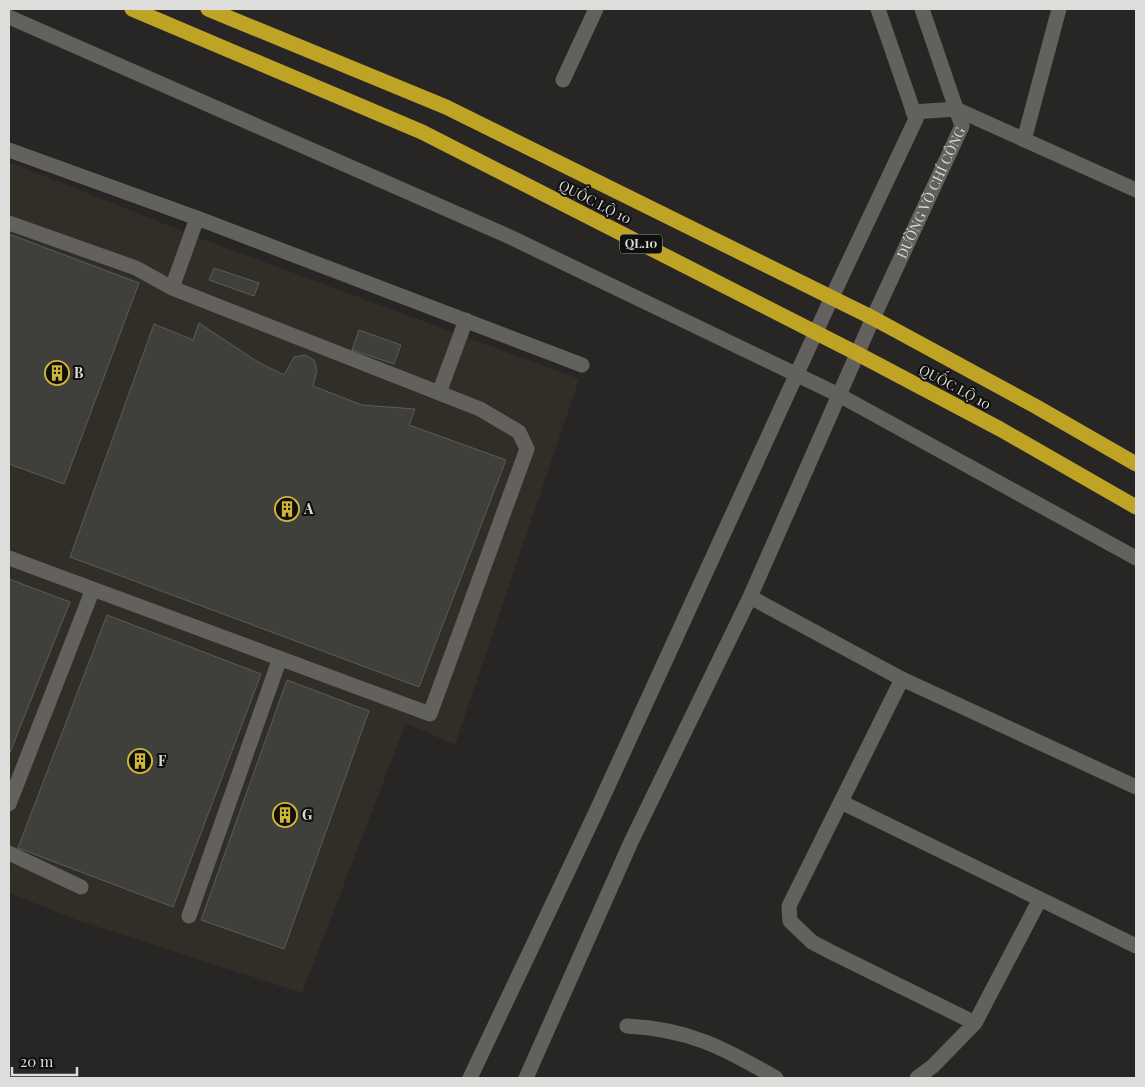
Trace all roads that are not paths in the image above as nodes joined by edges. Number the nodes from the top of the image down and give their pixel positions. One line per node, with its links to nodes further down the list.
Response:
1 (132, 9): 20 (highway, QUỐC LỘ 10 / QL.10)
2 (208, 9): 17 (highway, QUỐC LỘ 10 / QL.10)
3 (596, 9): 8 (street)
4 (878, 9): 10 (street)
5 (922, 9): 9 (street, ĐƯỜNG VÕ CHÍ CÔNG)
6 (1059, 9): 11 (street)
7 (9, 17): 23 (street)
8 (563, 80)
9 (956, 109): 10 (street); 11 (street); 18 (street, ĐƯỜNG VÕ CHÍ CÔNG)
10 (913, 112): 17 (street)
11 (1024, 140): 13 (street)
12 (9, 150): 14 (street)
13 (1136, 190)
14 (197, 218): 16 (street); 19 (street)
15 (9, 222): 16 (street)
16 (172, 288): 24 (street)
17 (832, 297): 18 (highway, QUỐC LỘ 10 / QL.10); 20 (street)
18 (873, 318): 21 (street, ĐƯỜNG VÕ CHÍ CÔNG); 26 (highway, QUỐC LỘ 10 / QL.10)
19 (466, 320): 22 (street); 24 (street)
20 (815, 332): 21 (highway, QUỐC LỘ 10 / QL.10); 23 (street)
21 (858, 354): 25 (street, ĐƯỜNG VÕ CHÍ CÔNG); 27 (highway, QUỐC LỘ 10 / QL.10)
22 (582, 365)
23 (796, 375): 25 (street); 44 (street)
24 (439, 393): 32 (street)
25 (839, 395): 29 (street); 31 (street, ĐƯỜNG VÕ CHÍ CÔNG)
26 (1136, 464)
27 (1136, 506)
28 (9, 558): 30 (street)
29 (1136, 558)
30 (93, 589): 32 (street); 36 (street)
31 (750, 597): 33 (street); 45 (street, ĐƯỜNG VÕ CHÍ CÔNG)
32 (280, 658): 40 (street)
33 (902, 679): 34 (street); 35 (street)
34 (1136, 788)
35 (842, 802): 39 (street); 42 (street)
36 (9, 804)
37 (9, 853): 38 (street)
38 (81, 887)
39 (1040, 899): 41 (street); 42 (street)
40 (188, 916)
41 (1136, 946)
42 (976, 1023): 47 (street)
43 (627, 1026): 46 (street)
44 (470, 1078)
45 (526, 1078)
46 (776, 1078)
47 (917, 1078)

